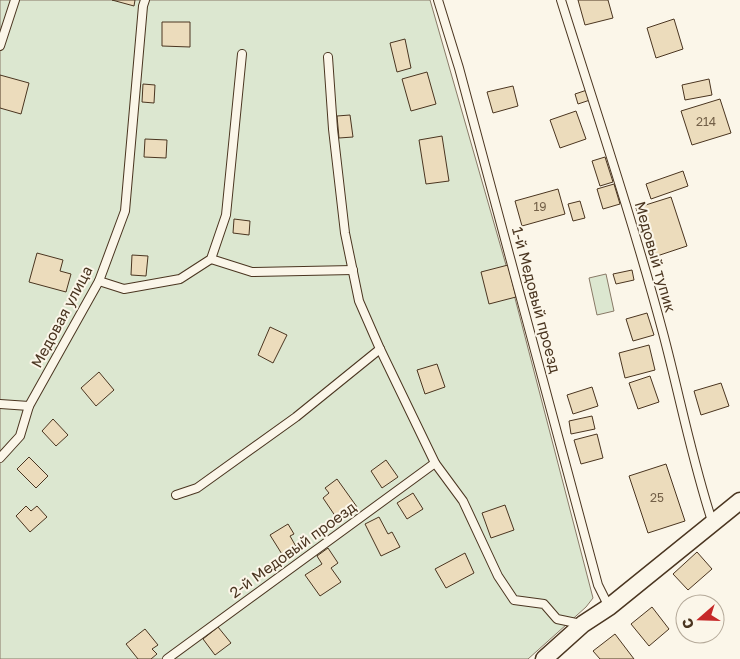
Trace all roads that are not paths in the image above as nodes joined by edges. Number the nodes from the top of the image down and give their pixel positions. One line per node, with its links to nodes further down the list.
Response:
1 (15, 0): 5 (lane)
2 (145, 0): 10 (lane, Медовая улица)
3 (438, 0): 19 (lane, 1-й Медовый проезд)
4 (561, 0): 18 (lane, Медовый тупик)
5 (0, 46)
6 (242, 54): 8 (lane)
7 (328, 57): 9 (lane)
8 (211, 259): 9 (lane); 10 (lane)
9 (353, 270): 11 (lane)
10 (99, 281): 13 (lane, Медовая улица)
11 (380, 349): 15 (lane); 16 (lane)
12 (0, 404): 13 (lane)
13 (29, 406): 14 (lane, Медовая улица)
14 (0, 458)
15 (435, 463): 20 (lane); 21 (lane, 2-й Медовый проезд)
16 (176, 495)
17 (740, 501): 18 (street)
18 (713, 524): 19 (street)
19 (609, 607): 20 (street)
20 (583, 624): 22 (street)
21 (167, 659)
22 (544, 659)

